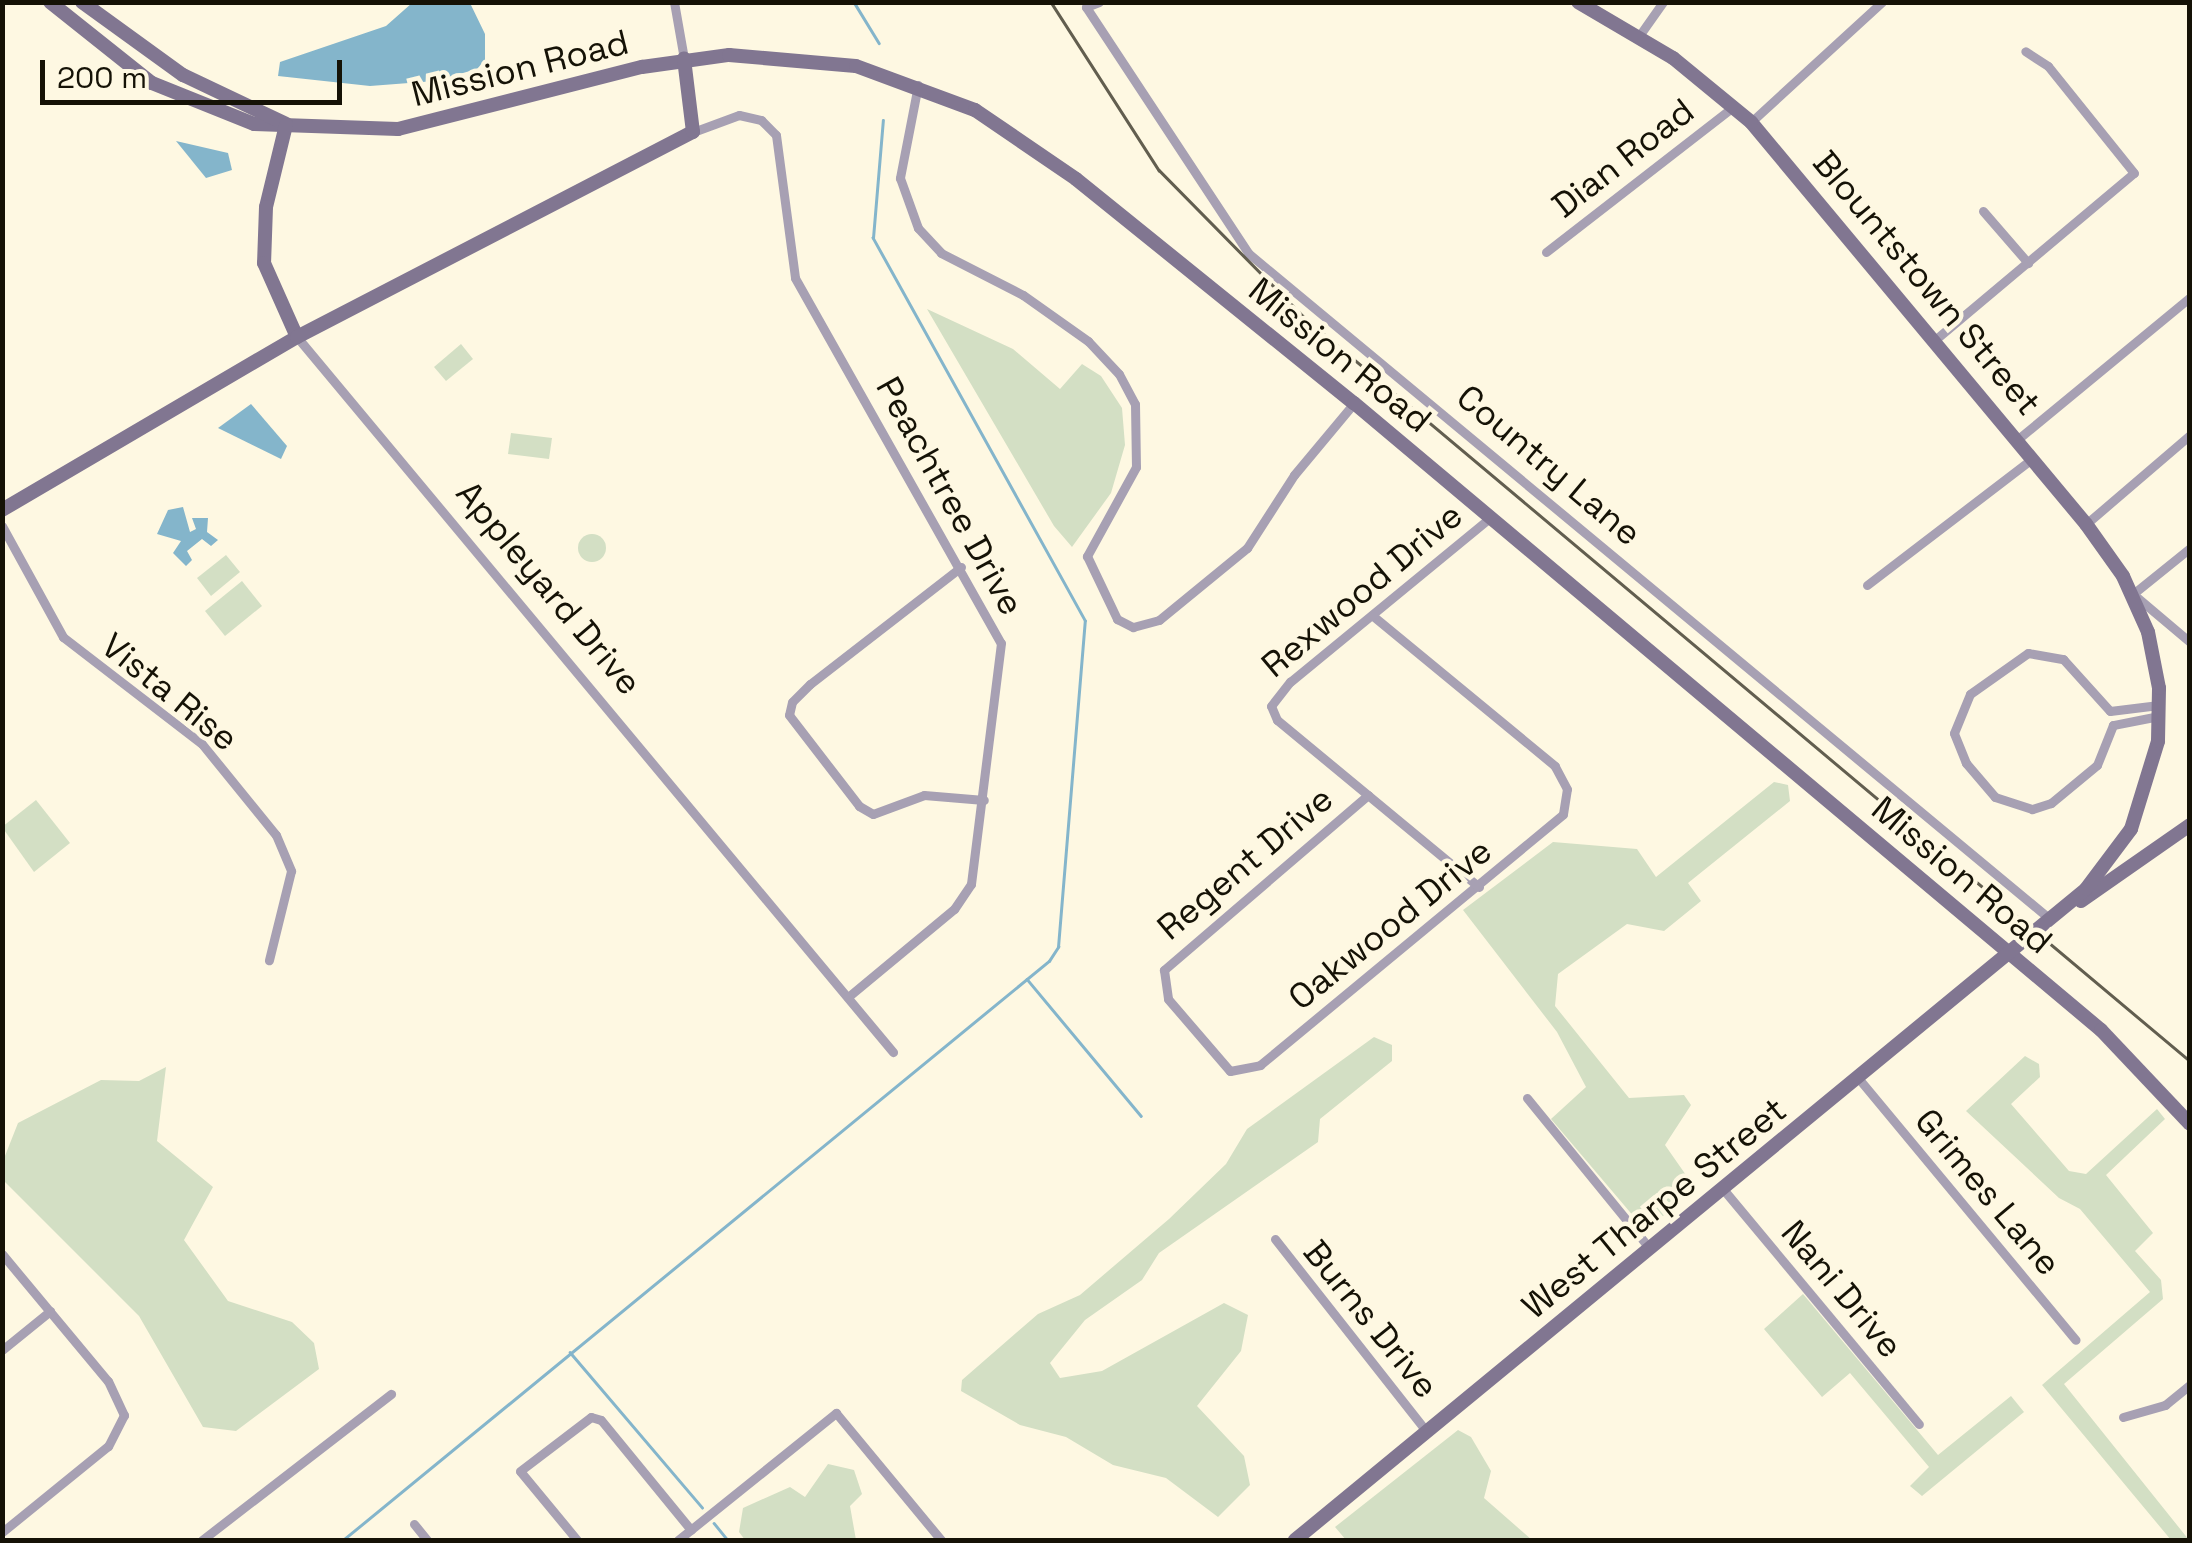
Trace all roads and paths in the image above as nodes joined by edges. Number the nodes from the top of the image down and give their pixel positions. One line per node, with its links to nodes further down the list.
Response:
1 (50, 2): 14 (main road)
2 (82, 2): 14 (main road)
3 (674, 2): 10 (street)
4 (1098, 2): 44 (street, Country Lane)
5 (1578, 2): 8 (main road, Blountstown Street)
6 (1663, 2): 8 (street)
7 (1882, 2): 13 (street, Dian Road)
8 (1639, 36): 12 (main road, Blountstown Street)
9 (2025, 52): 18 (street)
10 (684, 59): 11 (main road, Mission Road); 14 (main road, Mission Road); 15 (main road)
11 (918, 85): 22 (main road, Mission Road); 22 (street)
12 (1734, 106): 13 (main road, Blountstown Street); 17 (street, Dian Road)
13 (1751, 122): 21 (main road, Blountstown Street)
14 (286, 125): 20 (main road, Appleyard Drive)
15 (693, 132): 20 (main road); 31 (street, Peachtree Drive)
16 (1983, 211): 18 (street)
17 (1546, 252)
18 (2028, 263): 21 (street)
19 (2190, 297): 24 (street)
20 (298, 337): 26 (main road); 47 (street, Appleyard Drive)
21 (1936, 339): 24 (main road, Blountstown Street)
22 (1354, 403): 27 (main road, Mission Road)
23 (2190, 436): 28 (street)
24 (2018, 439): 25 (main road, Blountstown Street)
25 (2033, 458): 28 (main road, Blountstown Street); 32 (street)
26 (2, 510)
27 (1490, 518): 34 (street, Rexwood Drive); 45 (main road, Mission Road)
28 (2086, 524): 33 (main road, Blountstown Street)
29 (2, 526): 46 (street, Vista Rise)
30 (2190, 548): 33 (street)
31 (961, 567): 39 (street, Peachtree Drive); 39 (street)
32 (1867, 586)
33 (2132, 594): 35 (street, Blountstown Street); 36 (main road)
34 (1372, 615): 38 (street, Rexwood Drive); 43 (street, Oakwood Drive)
35 (2190, 642)
36 (2159, 711): 37 (street); 41 (main road)
37 (2122, 716): 37 (street)
38 (1368, 796): 43 (street); 49 (street, Regent Drive)
39 (984, 800): 47 (street, Peachtree Drive)
40 (2190, 825): 42 (main road)
41 (2121, 846): 42 (main road); 44 (main road)
42 (2153, 851): 44 (main road)
43 (1478, 888): 49 (street, Oakwood Drive)
44 (2050, 919): 45 (main road, West Tharpe Street)
45 (2008, 953): 50 (main road, West Tharpe Street); 52 (main road, Mission Road)
46 (269, 960)
47 (848, 997): 48 (street, Appleyard Drive)
48 (892, 1052)
49 (1237, 1073)
50 (1859, 1080): 53 (main road, West Tharpe Street); 58 (street, Grimes Lane)
51 (1527, 1098): 55 (street)
52 (2190, 1124)
53 (1723, 1189): 55 (main road, West Tharpe Street); 63 (street, Nani Drive)
54 (1275, 1240): 64 (street, Burns Drive)
55 (1650, 1249): 64 (main road, West Tharpe Street)
56 (2, 1254): 57 (street)
57 (50, 1311): 59 (street); 67 (street)
58 (2076, 1340)
59 (2, 1350)
60 (2190, 1385): 62 (street)
61 (391, 1394): 69 (street)
62 (2122, 1416)
63 (1919, 1424)
64 (1426, 1432): 68 (main road, West Tharpe Street)
65 (414, 1524): 70 (street)
66 (691, 1530): 71 (street); 72 (street); 73 (street)
67 (2, 1532)
68 (1304, 1538)
69 (202, 1540)
70 (427, 1540)
71 (577, 1540)
72 (678, 1540)
73 (941, 1540)

